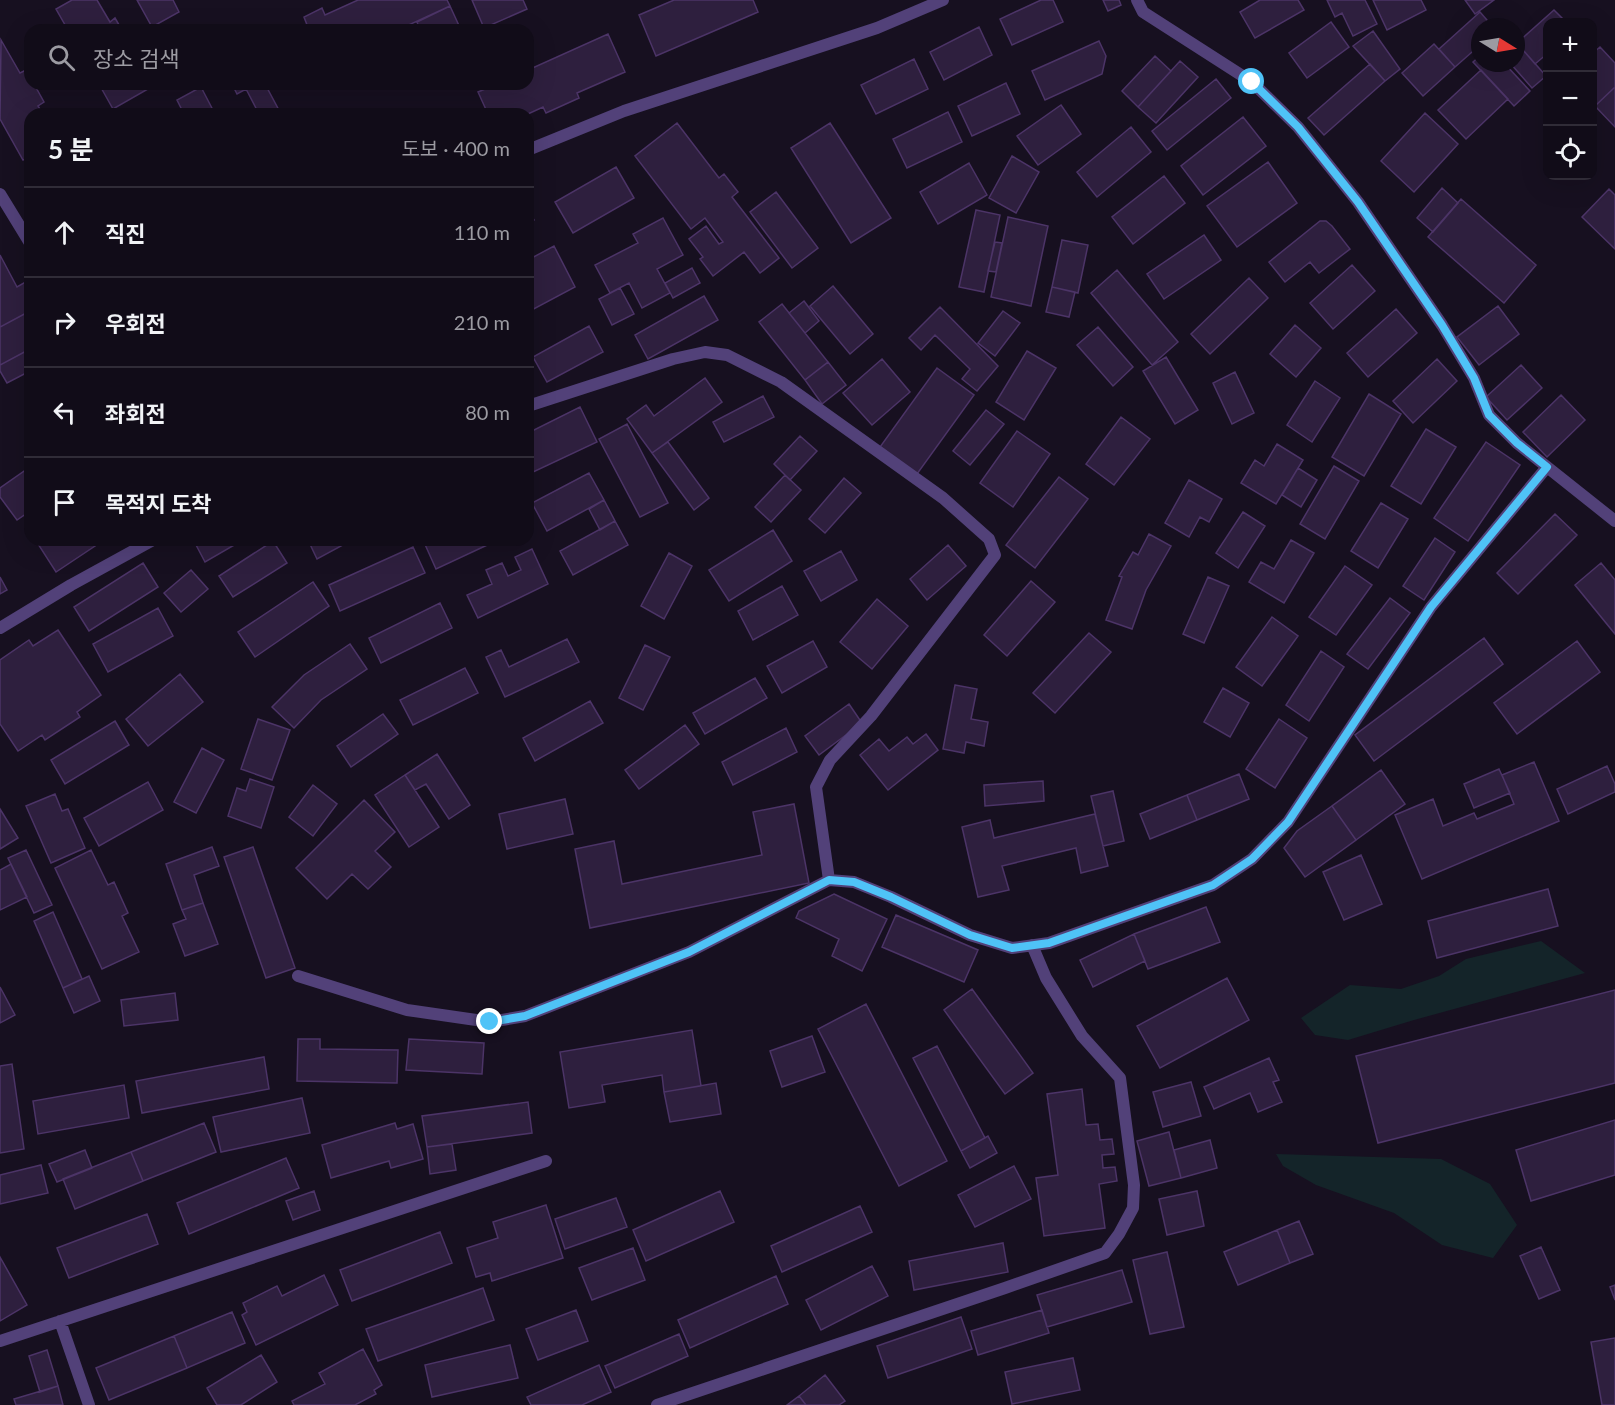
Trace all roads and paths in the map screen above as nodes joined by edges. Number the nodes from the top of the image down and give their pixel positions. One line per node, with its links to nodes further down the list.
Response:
1 (943, 0): 3 (street)
2 (1137, 0): 7 (street)
3 (534, 148)
4 (0, 194): 5 (street)
5 (24, 233)
6 (534, 404): 11 (street)
7 (1547, 467): 8 (street); 12 (street)
8 (1615, 521)
9 (142, 546): 10 (street)
10 (0, 628)
11 (829, 880): 12 (street); 13 (street)
12 (1032, 945): 18 (street)
13 (298, 976)
14 (546, 1161): 15 (street)
15 (60, 1321): 16 (street); 17 (street)
16 (0, 1341)
17 (89, 1405)
18 (657, 1405)

